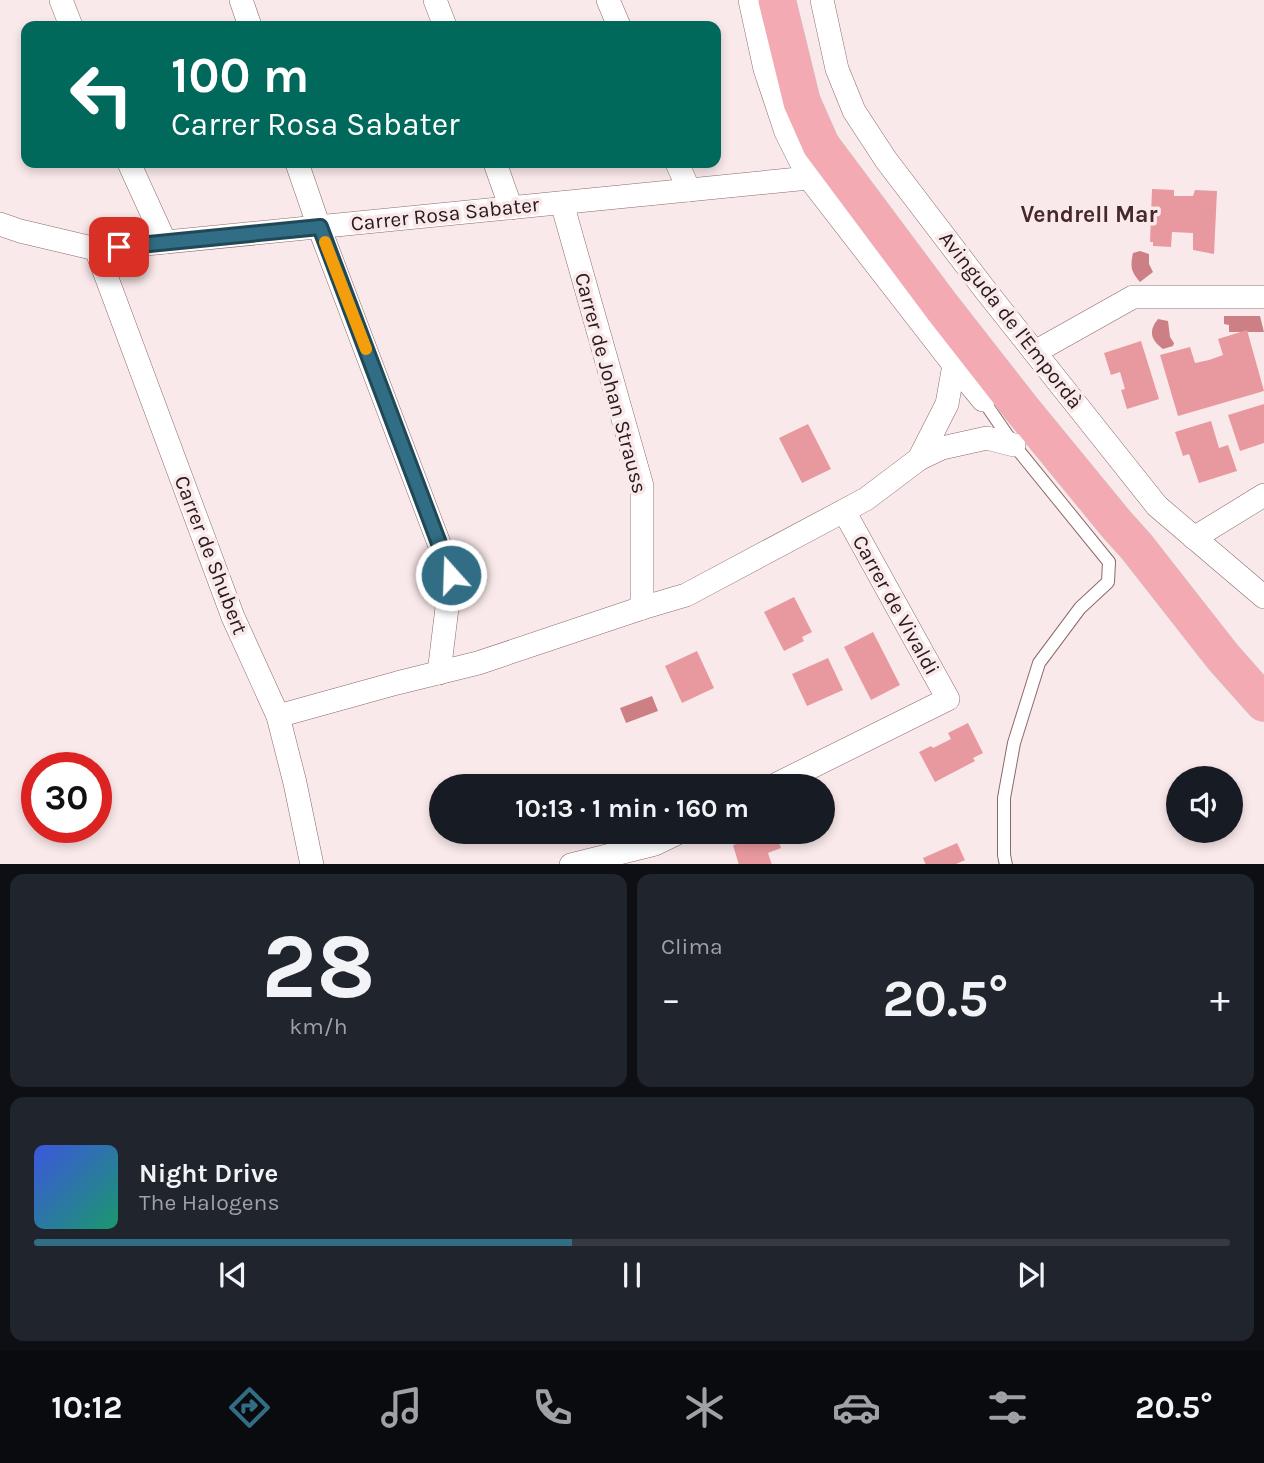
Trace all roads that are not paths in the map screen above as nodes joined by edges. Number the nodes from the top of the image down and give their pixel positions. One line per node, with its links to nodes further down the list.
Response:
1 (61, 0): 9 (street)
2 (241, 0): 10 (street)
3 (435, 0): 11 (street)
4 (608, 0): 12 (street)
5 (750, 0): 17 (street)
6 (777, 0): 29 (main road)
7 (800, 0): 38 (main road)
8 (822, 0): 26 (street, Avinguda de l'Empordà)
9 (69, 21)
10 (248, 21)
11 (443, 21)
12 (617, 21)
13 (131, 168): 23 (street)
14 (299, 168): 22 (street)
15 (497, 168): 20 (street)
16 (679, 168): 18 (street)
17 (809, 178): 18 (street, Carrer Rosa Sabater); 27 (street)
18 (689, 190): 19 (street, Carrer Rosa Sabater)
19 (562, 203): 20 (street, Carrer Rosa Sabater); 36 (street, Carrer de Johan Strauss)
20 (511, 208): 22 (street, Carrer Rosa Sabater)
21 (0, 224): 24 (street, Carrer Rosa Sabater)
22 (320, 227): 23 (street, Carrer Rosa Sabater); 37 (street)
23 (164, 242): 24 (street, Carrer Rosa Sabater)
24 (96, 249): 40 (street, Carrer de Shubert)
25 (1264, 297): 26 (street)
26 (1035, 352): 34 (street, Avinguda de l'Empordà)
27 (954, 365): 28 (street); 31 (street)
28 (984, 400): 29 (lane); 30 (lane)
29 (1021, 408): 39 (main road)
30 (1014, 445): 31 (street); 45 (lane)
31 (919, 459): 33 (street)
32 (1264, 495): 34 (street)
33 (844, 511): 36 (street); 41 (street, Carrer de Vivaldi)
34 (1194, 538): 35 (street, Avinguda de l'Empordà)
35 (1264, 597)
36 (642, 608): 37 (street)
37 (439, 673): 40 (street)
38 (1264, 681)
39 (1264, 703)
40 (278, 716): 43 (street, Carrer de Shubert)
41 (798, 774)
42 (655, 844): 44 (street)
43 (313, 864)
44 (570, 864)
45 (1006, 864)

